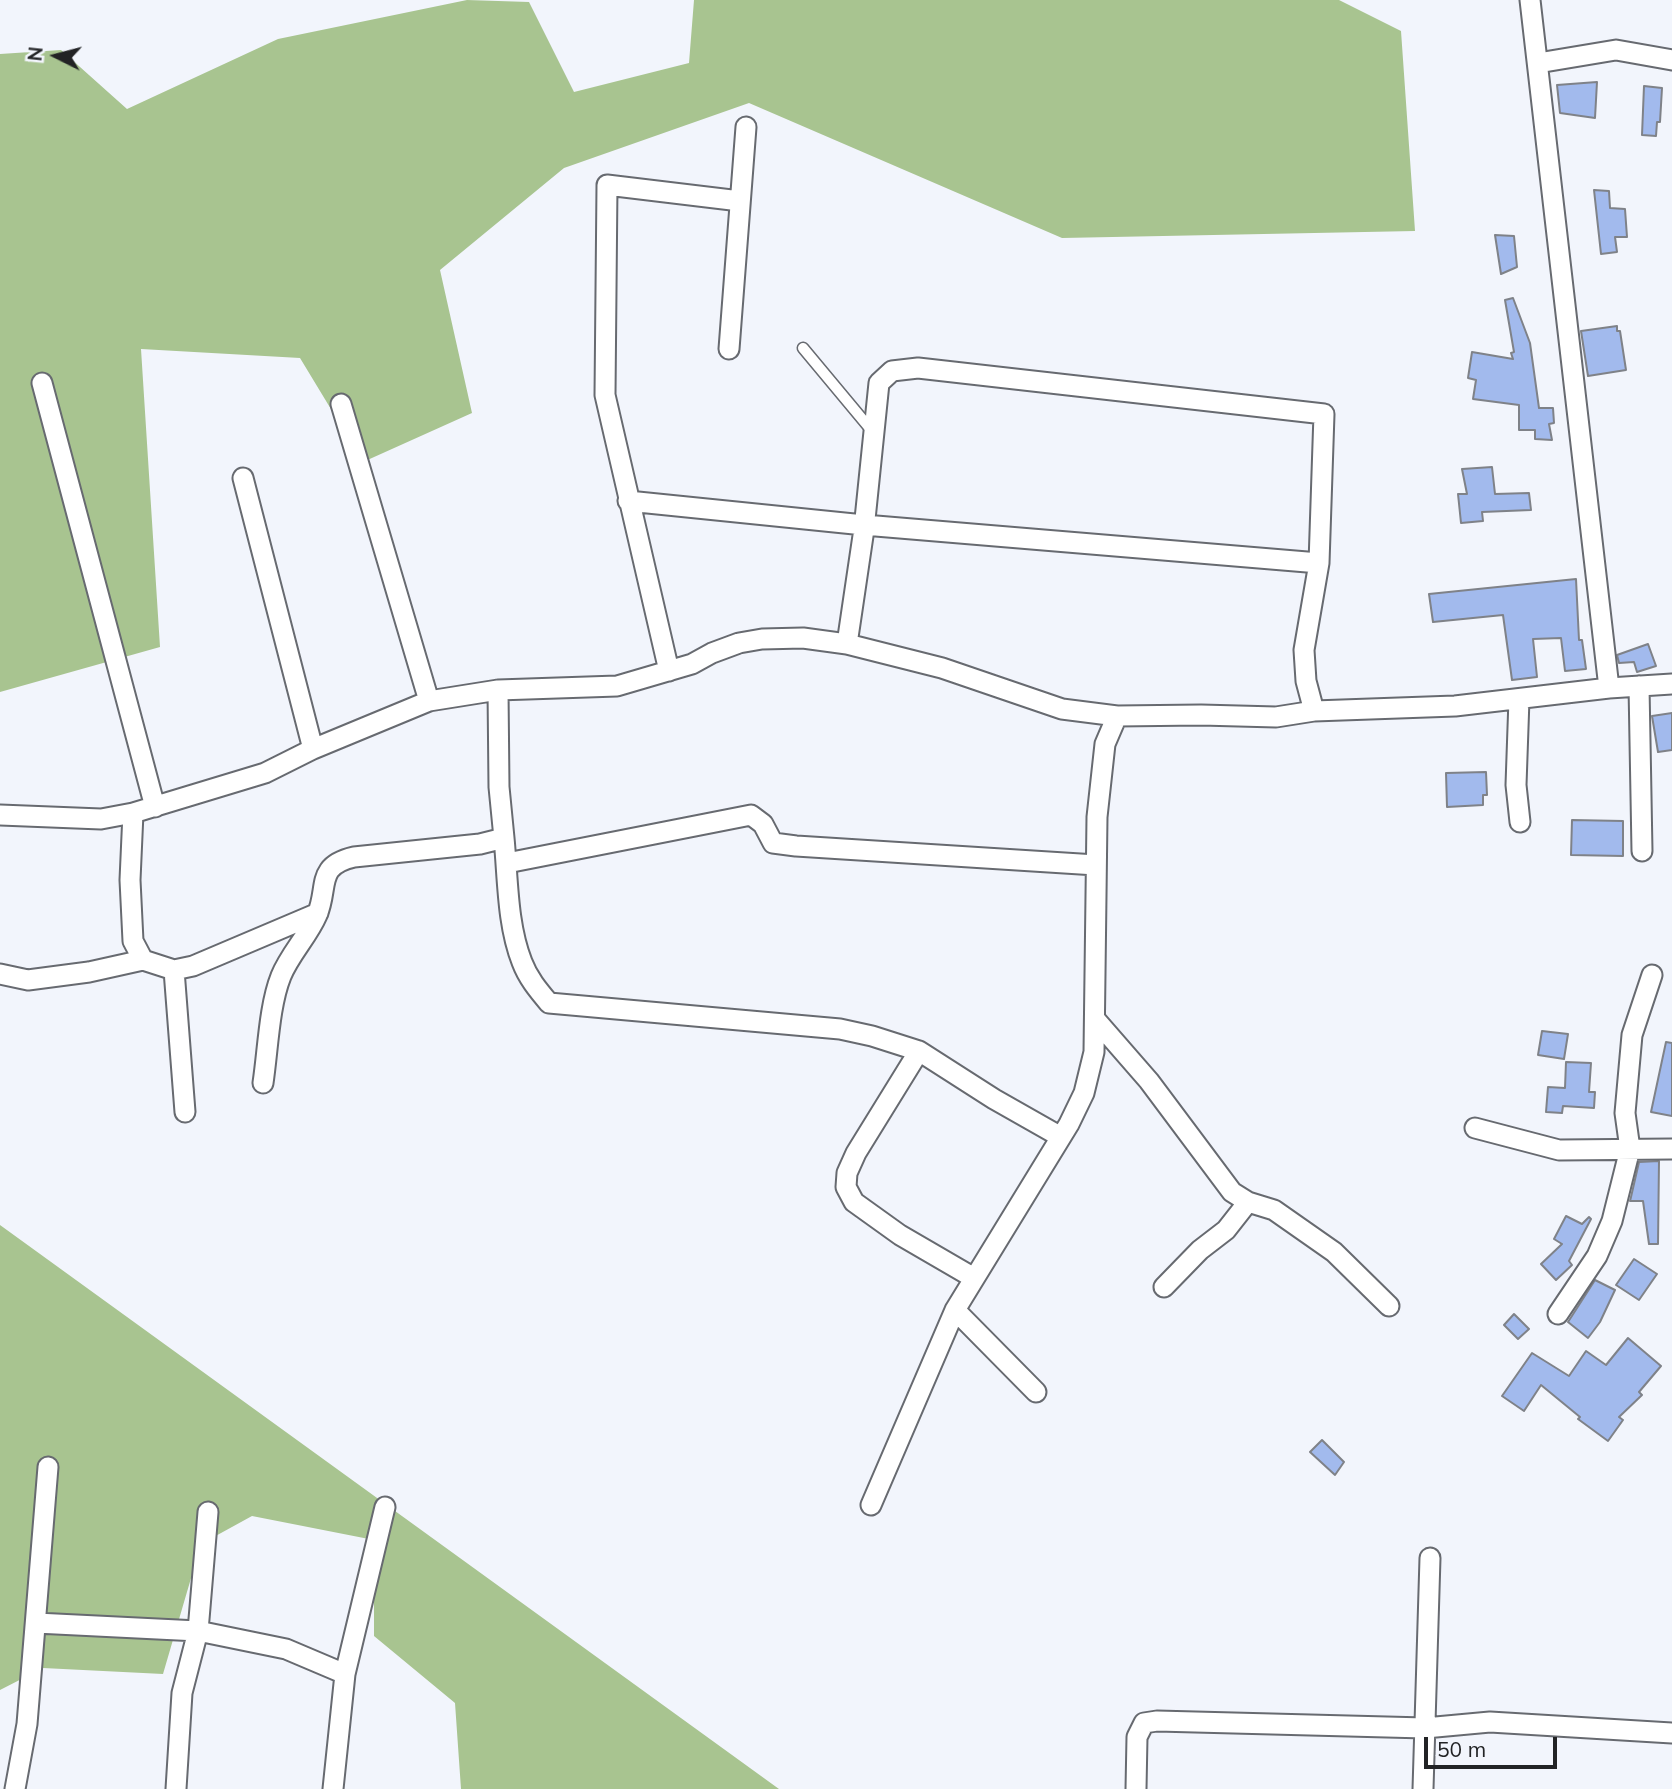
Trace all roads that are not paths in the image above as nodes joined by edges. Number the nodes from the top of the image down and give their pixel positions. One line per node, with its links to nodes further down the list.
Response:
1 (1530, 0): 3 (street)
2 (1672, 60): 3 (street)
3 (1538, 63): 19 (street)
4 (746, 127): 5 (street)
5 (740, 201): 7 (street); 12 (street)
6 (803, 348): 10 (lane)
7 (729, 349)
8 (42, 383): 26 (street)
9 (341, 404): 22 (street)
10 (874, 433): 13 (street); 14 (street)
11 (243, 478): 25 (street)
12 (628, 501): 13 (street); 16 (street)
13 (864, 525): 14 (street); 15 (street)
14 (1319, 563): 23 (street)
15 (847, 644): 16 (street); 24 (street)
16 (669, 671): 20 (street)
17 (1672, 684): 18 (street)
18 (1639, 686): 19 (street); 31 (street)
19 (1609, 688): 21 (street)
20 (498, 690): 22 (street); 30 (street)
21 (1519, 699): 23 (street); 29 (street)
22 (429, 701): 25 (street)
23 (1314, 711): 24 (street)
24 (1117, 716): 33 (street)
25 (313, 749): 26 (street)
26 (155, 807): 27 (street)
27 (133, 813): 28 (street); 35 (street)
28 (0, 815)
29 (1520, 822)
30 (505, 838): 32 (street); 34 (street)
31 (1642, 851)
32 (507, 863): 33 (street); 40 (street)
33 (1096, 865): 39 (street)
34 (318, 913): 36 (street); 41 (street)
35 (143, 960): 36 (street); 37 (street)
36 (174, 970): 42 (street)
37 (0, 974)
38 (1652, 975): 45 (street)
39 (1095, 1019): 44 (street); 47 (street)
40 (919, 1051): 44 (street); 48 (street)
41 (263, 1083)
42 (185, 1112)
43 (1475, 1128): 45 (street)
44 (1061, 1137): 48 (street)
45 (1630, 1149): 46 (street); 52 (street)
46 (1672, 1149)
47 (1248, 1202): 49 (street); 50 (street)
48 (974, 1278): 51 (street)
49 (1164, 1287)
50 (1389, 1306)
51 (955, 1310): 53 (street); 55 (street)
52 (1558, 1314)
53 (1036, 1392)
54 (48, 1467): 59 (street)
55 (872, 1505)
56 (385, 1507): 61 (street)
57 (208, 1513): 60 (street)
58 (1430, 1558): 62 (street)
59 (36, 1623): 60 (street); 64 (street)
60 (198, 1631): 61 (street); 65 (street)
61 (345, 1674): 66 (street)
62 (1425, 1728): 63 (street); 67 (street); 68 (street)
63 (1672, 1733)
64 (15, 1789)
65 (176, 1789)
66 (333, 1789)
67 (1136, 1789)
68 (1423, 1789)

